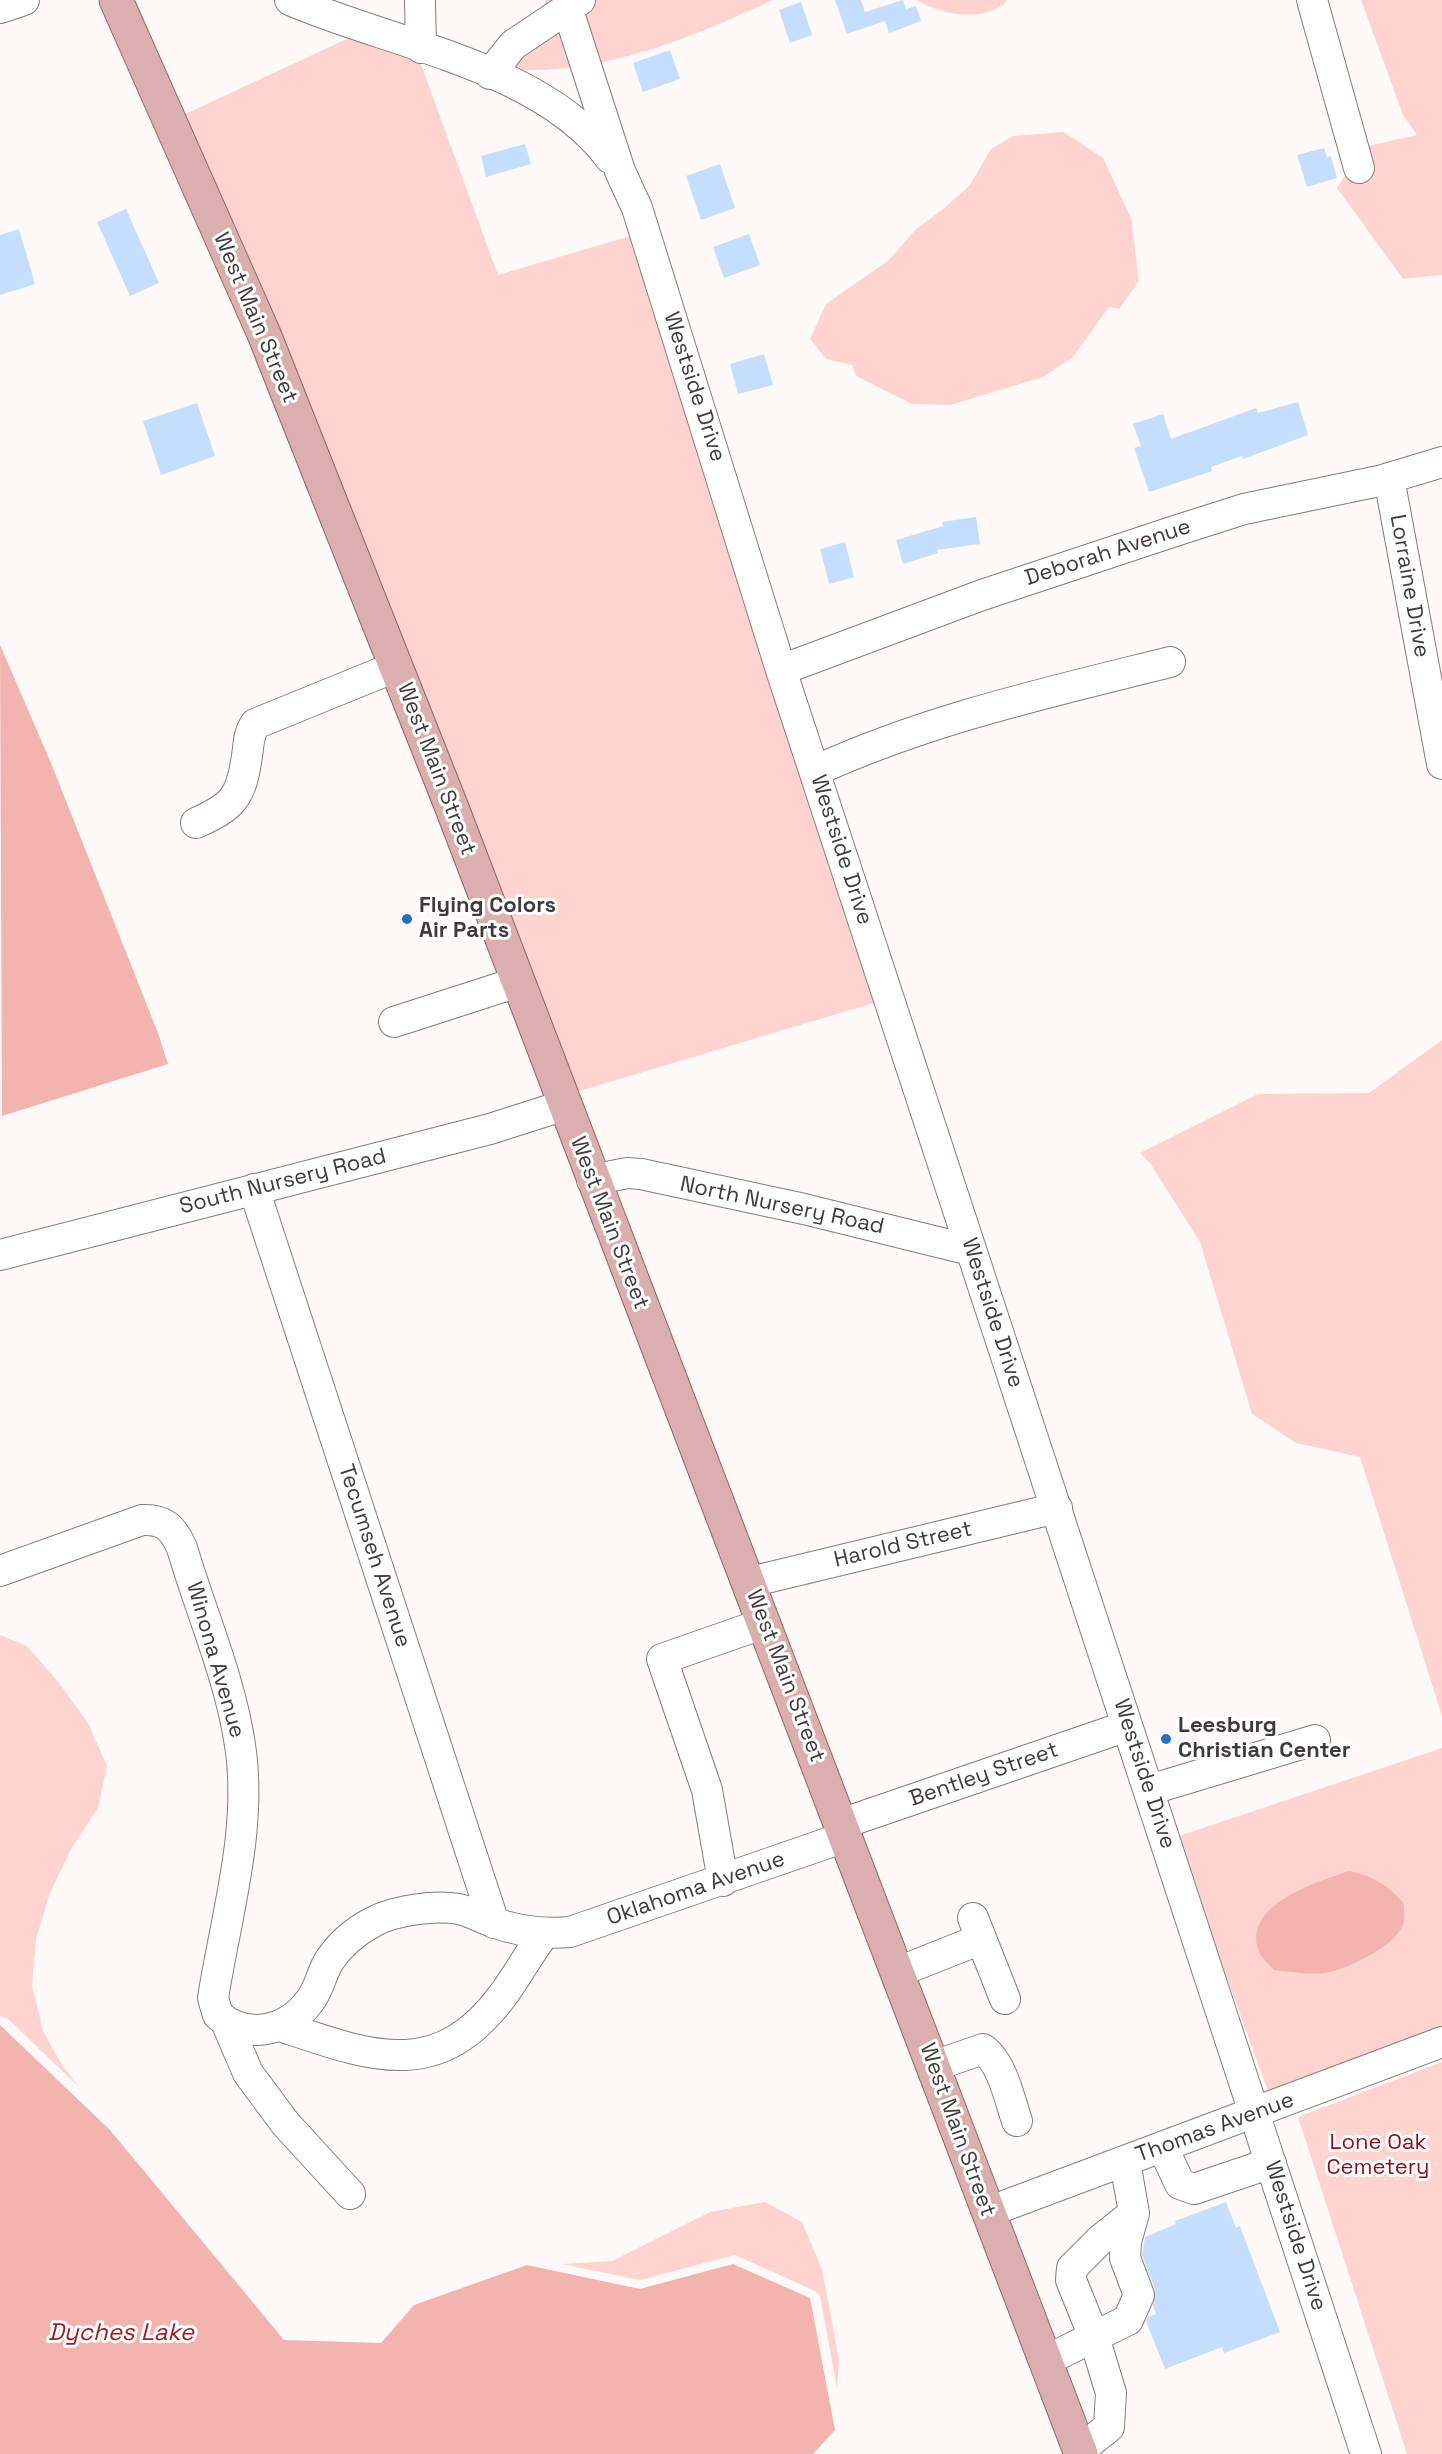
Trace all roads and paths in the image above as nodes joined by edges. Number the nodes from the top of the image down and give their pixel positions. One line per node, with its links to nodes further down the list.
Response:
1 (24, 0): 7 (street)
2 (116, 0): 16 (main road, West Main Street)
3 (290, 0): 8 (street, Westside Drive)
4 (420, 0): 8 (street)
5 (1312, 0): 10 (street)
6 (574, 4): 9 (street); 11 (street, Westside Drive)
7 (0, 8)
8 (421, 48): 9 (street, Westside Drive)
9 (490, 74): 11 (street, Westside Drive)
10 (1359, 168)
11 (620, 171): 17 (street, Westside Drive)
12 (1442, 462): 13 (street, Deborah Avenue)
13 (1389, 478): 14 (street, Lorraine Drive); 17 (street, Deborah Avenue)
14 (1432, 660): 18 (street, Lorraine Drive)
15 (1170, 662): 19 (street)
16 (396, 667): 20 (street); 21 (main road, West Main Street)
17 (781, 670): 19 (street, Westside Drive)
18 (1442, 764)
19 (815, 771): 26 (street, Westside Drive)
20 (196, 823)
21 (518, 982): 22 (street); 23 (main road, West Main Street)
22 (394, 1022)
23 (565, 1105): 24 (main road, West Main Street); 25 (street, South Nursery Road)
24 (592, 1180): 26 (street, North Nursery Road); 30 (main road, West Main Street)
25 (254, 1189): 27 (street, South Nursery Road); 37 (street, Tecumseh Avenue)
26 (970, 1250): 28 (street, Westside Drive)
27 (0, 1255)
28 (1057, 1508): 30 (street, Harold Street); 32 (street, Westside Drive)
29 (0, 1571): 41 (street, Winona Avenue)
30 (750, 1582): 31 (main road, West Main Street)
31 (765, 1623): 35 (main road, West Main Street); 36 (street)
32 (1128, 1726): 34 (street, Westside Drive); 35 (street, Bentley Street)
33 (1315, 1740): 34 (street)
34 (1149, 1790): 45 (street, Westside Drive)
35 (843, 1831): 36 (street, Oklahoma Avenue); 39 (main road, West Main Street)
36 (723, 1881): 38 (street, Oklahoma Avenue)
37 (494, 1923): 38 (street, Oklahoma Avenue); 42 (street, Oklahoma Avenue)
38 (544, 1934): 42 (street)
39 (898, 1972): 40 (street); 44 (main road, West Main Street)
40 (1005, 1998)
41 (228, 2024): 42 (street); 50 (street)
42 (280, 2026)
43 (1442, 2042): 45 (street, Thomas Avenue)
44 (934, 2066): 46 (street); 51 (main road, West Main Street)
45 (1255, 2114): 47 (street, Thomas Avenue); 49 (street, Westside Drive)
46 (1017, 2121)
47 (1163, 2148): 48 (street, Thomas Avenue); 49 (street)
48 (1125, 2162): 51 (street, Thomas Avenue); 52 (street)
49 (1271, 2163): 56 (street, Westside Drive)
50 (350, 2194)
51 (988, 2212): 54 (main road, West Main Street)
52 (1134, 2213): 53 (street); 53 (street)
53 (1094, 2337): 54 (street); 55 (street)
54 (1045, 2361): 55 (main road, West Main Street)
55 (1080, 2452)
56 (1366, 2454)

